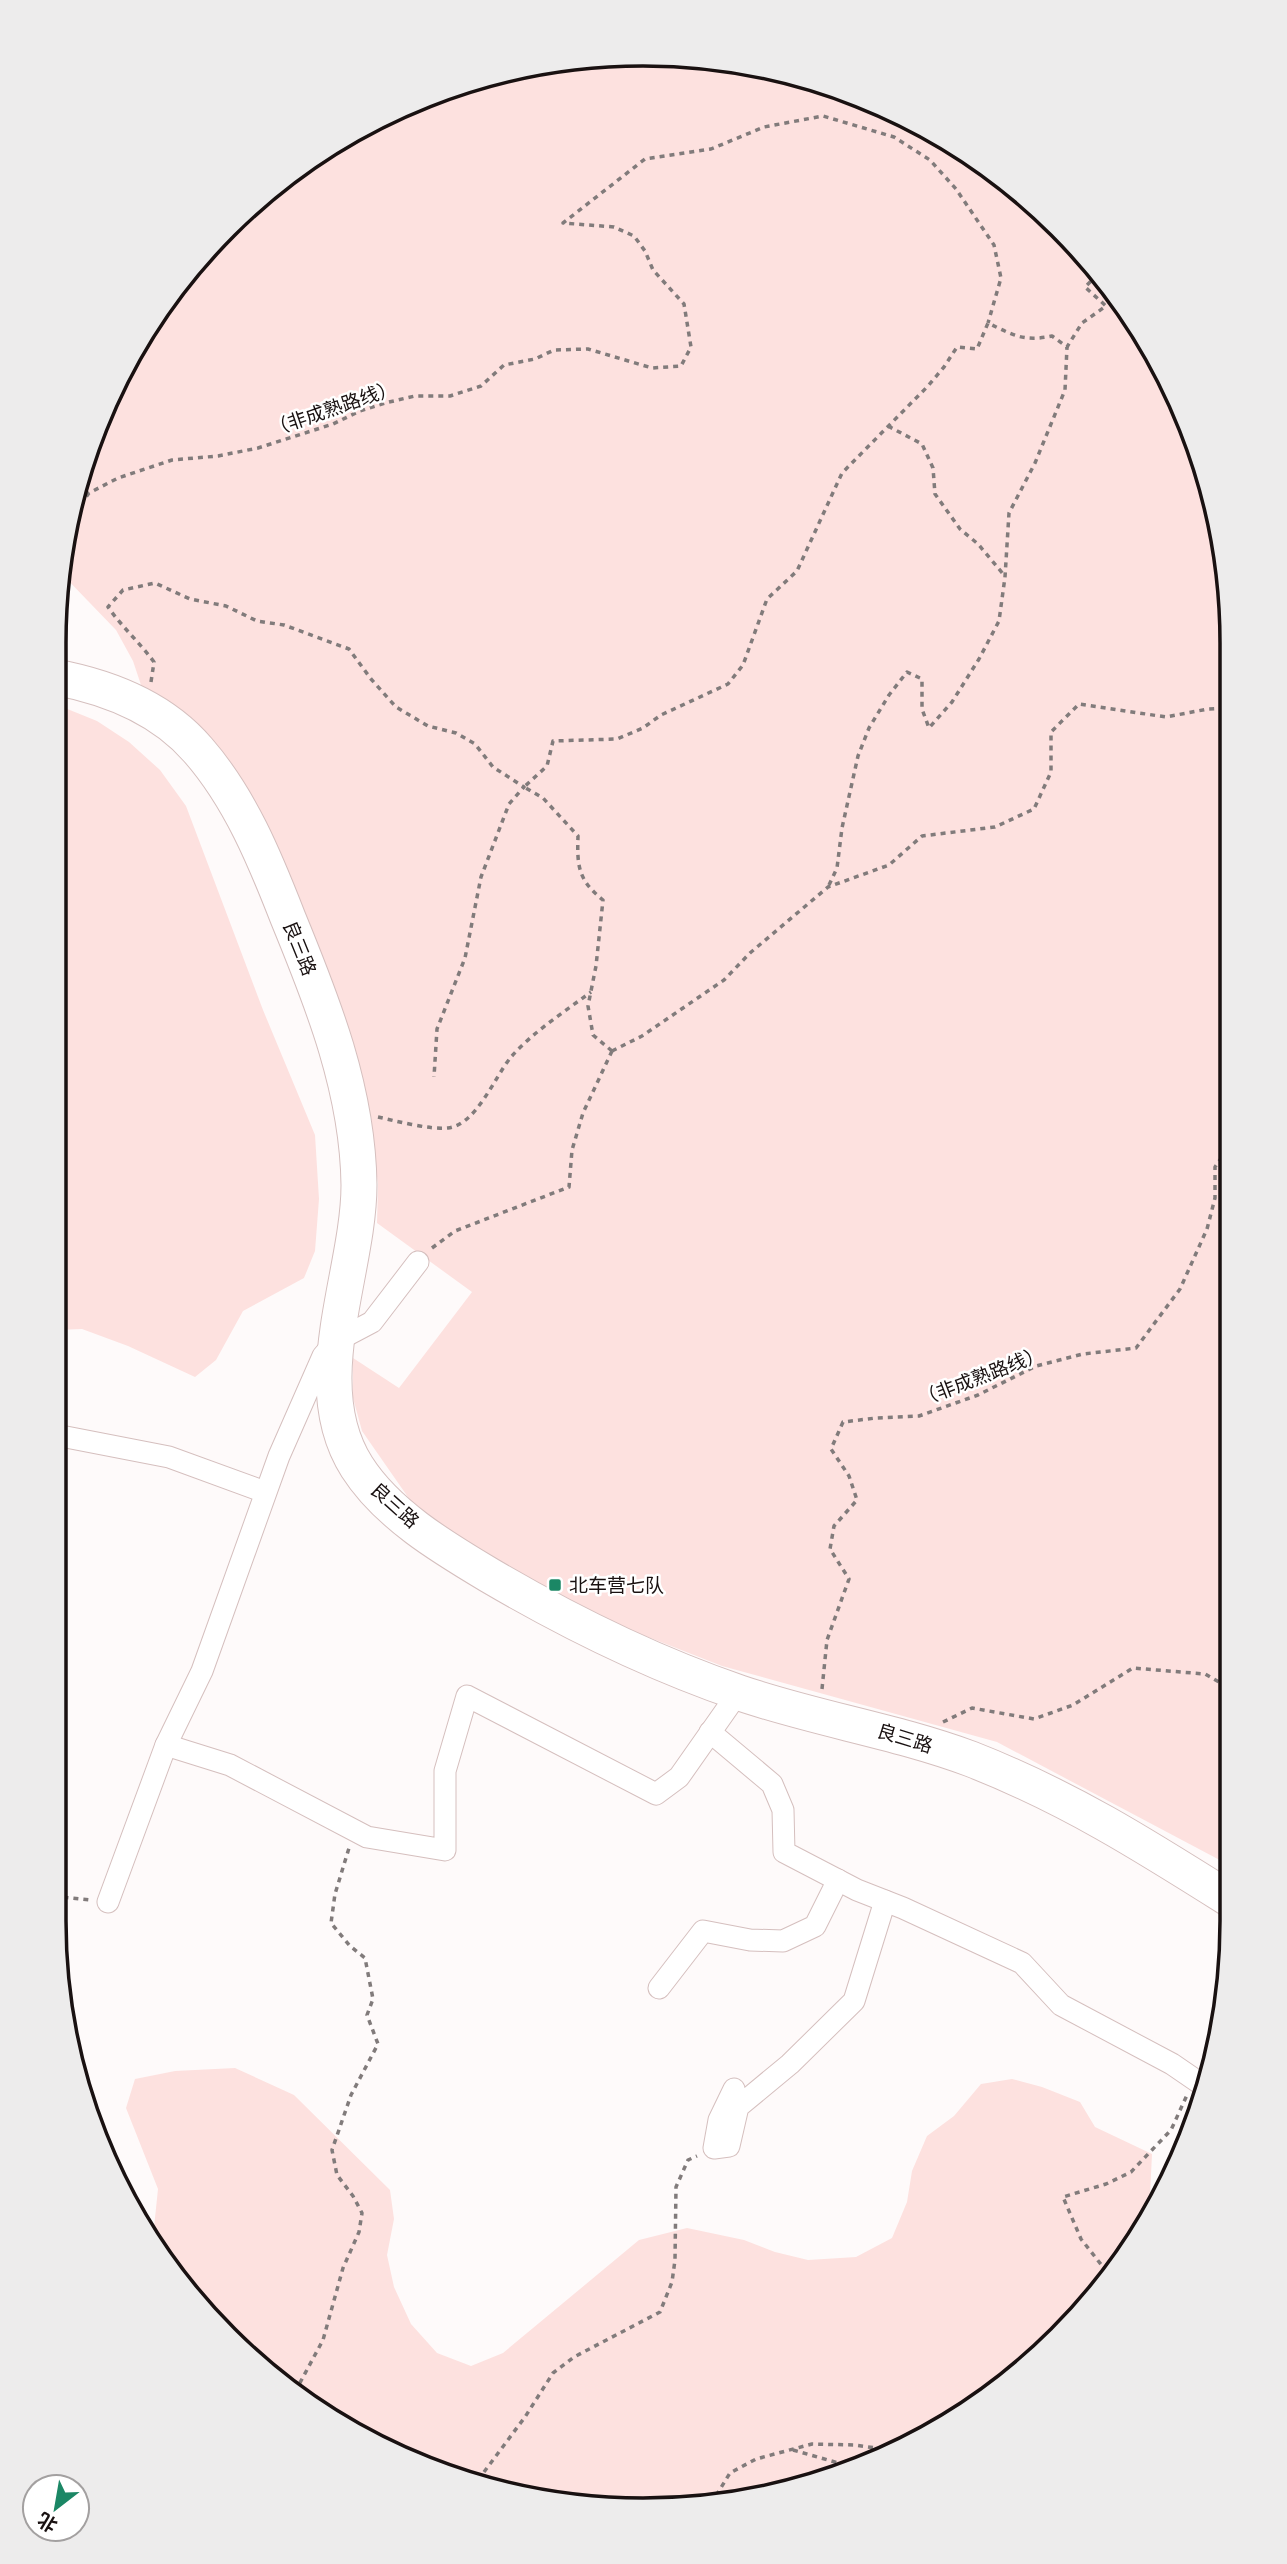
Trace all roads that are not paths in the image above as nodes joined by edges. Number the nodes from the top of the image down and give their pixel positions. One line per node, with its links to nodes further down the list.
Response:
1 (66, 680): 3 (main road, 良三路)
2 (418, 1262): 3 (street)
3 (336, 1341): 5 (street); 6 (main road, 良三路)
4 (66, 1437): 5 (street)
5 (265, 1492): 8 (street)
6 (738, 1693): 7 (street); 10 (main road, 良三路)
7 (710, 1732): 8 (street); 9 (street)
8 (166, 1745): 12 (street)
9 (838, 1880): 11 (street); 13 (street)
10 (1220, 1893)
11 (885, 1901): 14 (street); 15 (street)
12 (108, 1902)
13 (659, 1989)
14 (1197, 2082)
15 (734, 2088)

